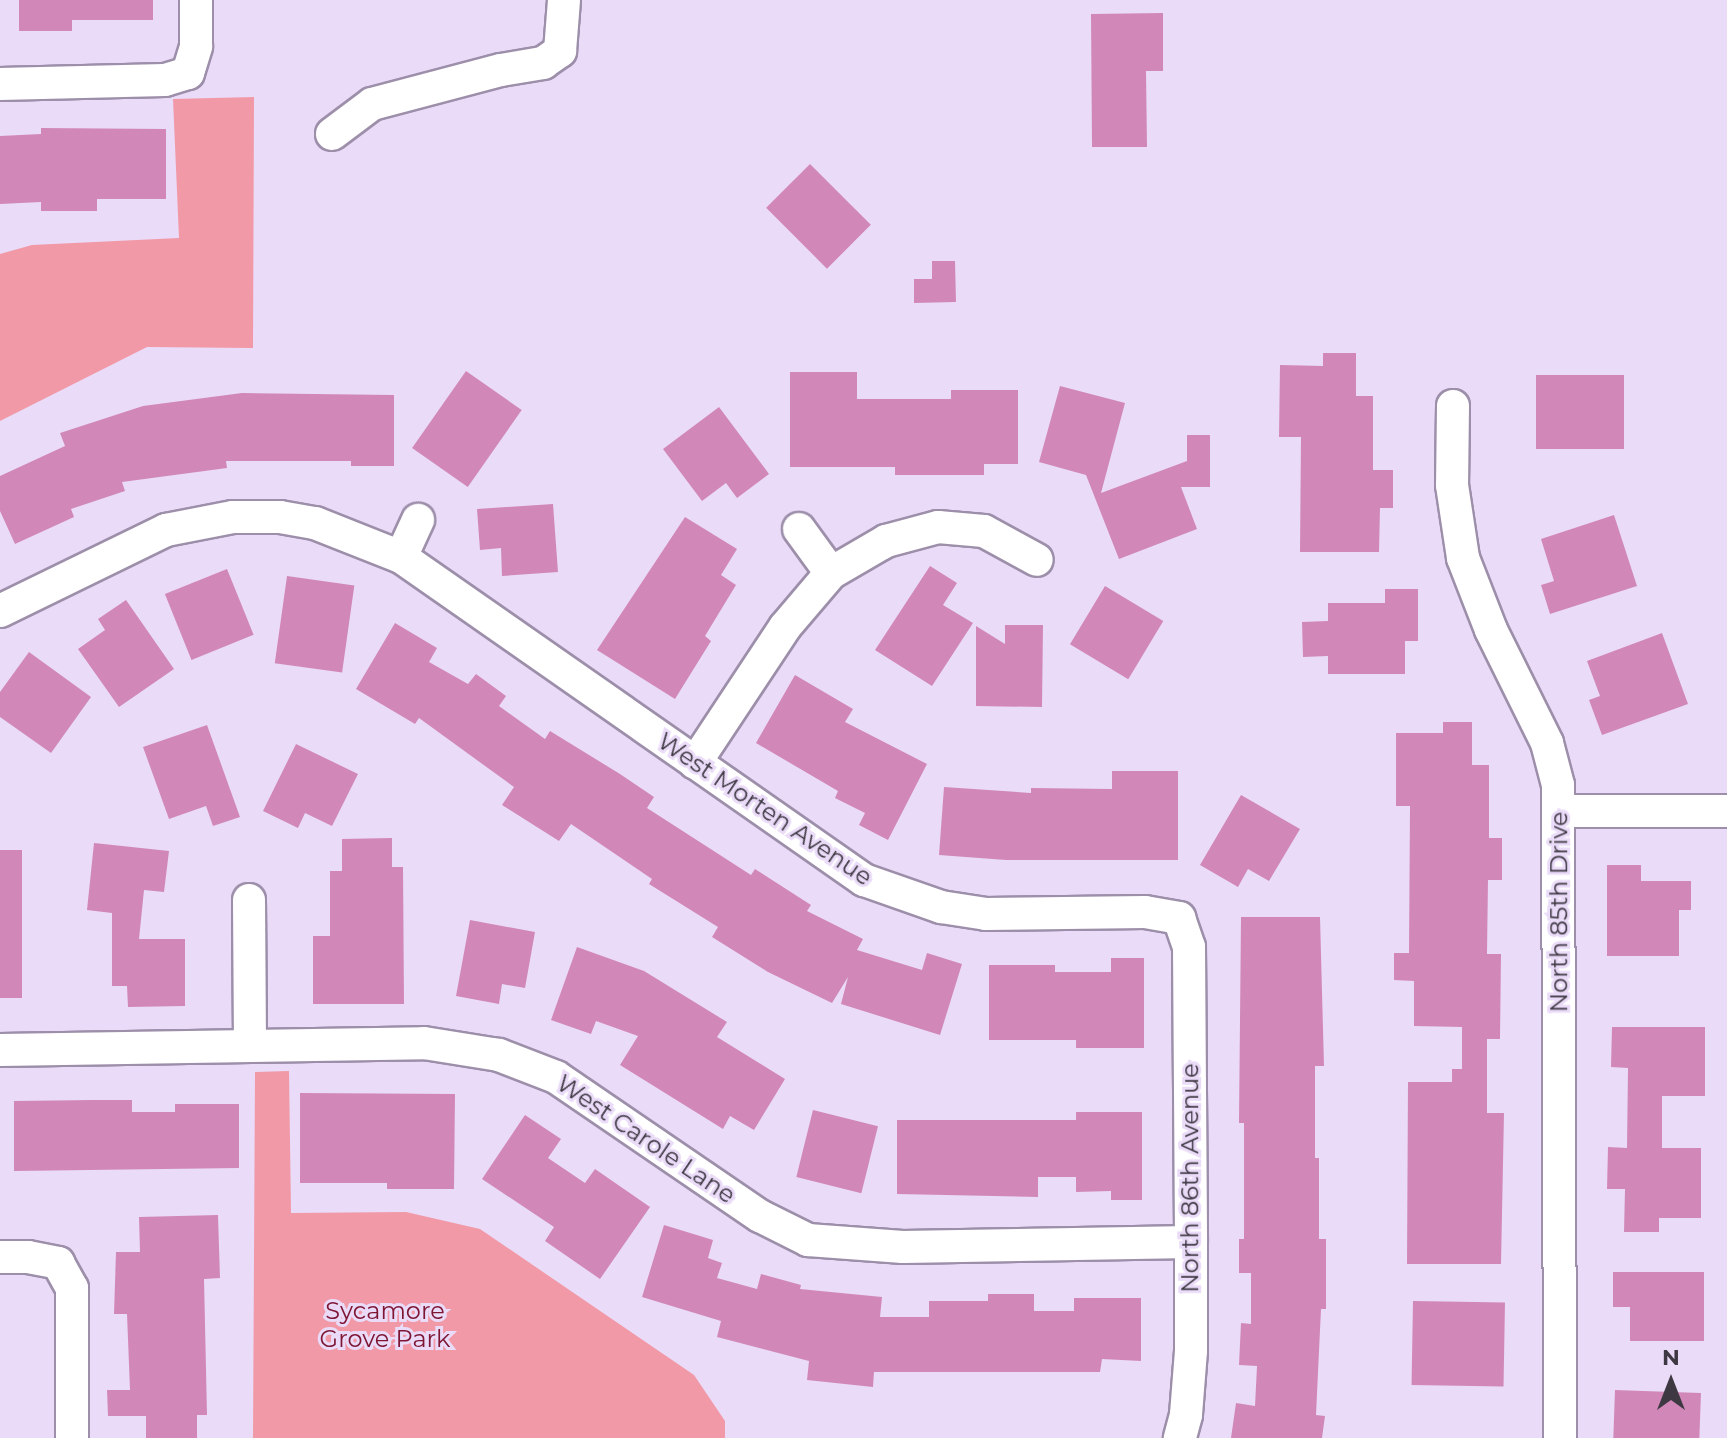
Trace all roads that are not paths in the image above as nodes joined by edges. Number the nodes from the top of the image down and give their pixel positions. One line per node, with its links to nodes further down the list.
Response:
1 (196, 0): 3 (street)
2 (564, 0): 4 (street)
3 (0, 84)
4 (332, 134)
5 (1453, 406): 13 (street, North 85th Drive)
6 (418, 520): 8 (street)
7 (799, 529): 10 (street)
8 (401, 557): 11 (street, West Morten Avenue); 12 (street, West Morten Avenue)
9 (1037, 560): 10 (street)
10 (831, 573): 12 (street)
11 (0, 611)
12 (695, 763): 16 (street, West Morten Avenue)
13 (1559, 811): 14 (street); 23 (street, North 85th Drive)
14 (1727, 811)
15 (249, 900): 17 (street)
16 (1179, 918): 19 (street, North 86th Avenue)
17 (250, 1044): 18 (street, West Carole Lane); 19 (street, West Carole Lane)
18 (0, 1050)
19 (1191, 1242): 22 (street, North 86th Avenue)
20 (0, 1257): 21 (street)
21 (72, 1438)
22 (1180, 1438)
23 (1560, 1438)

